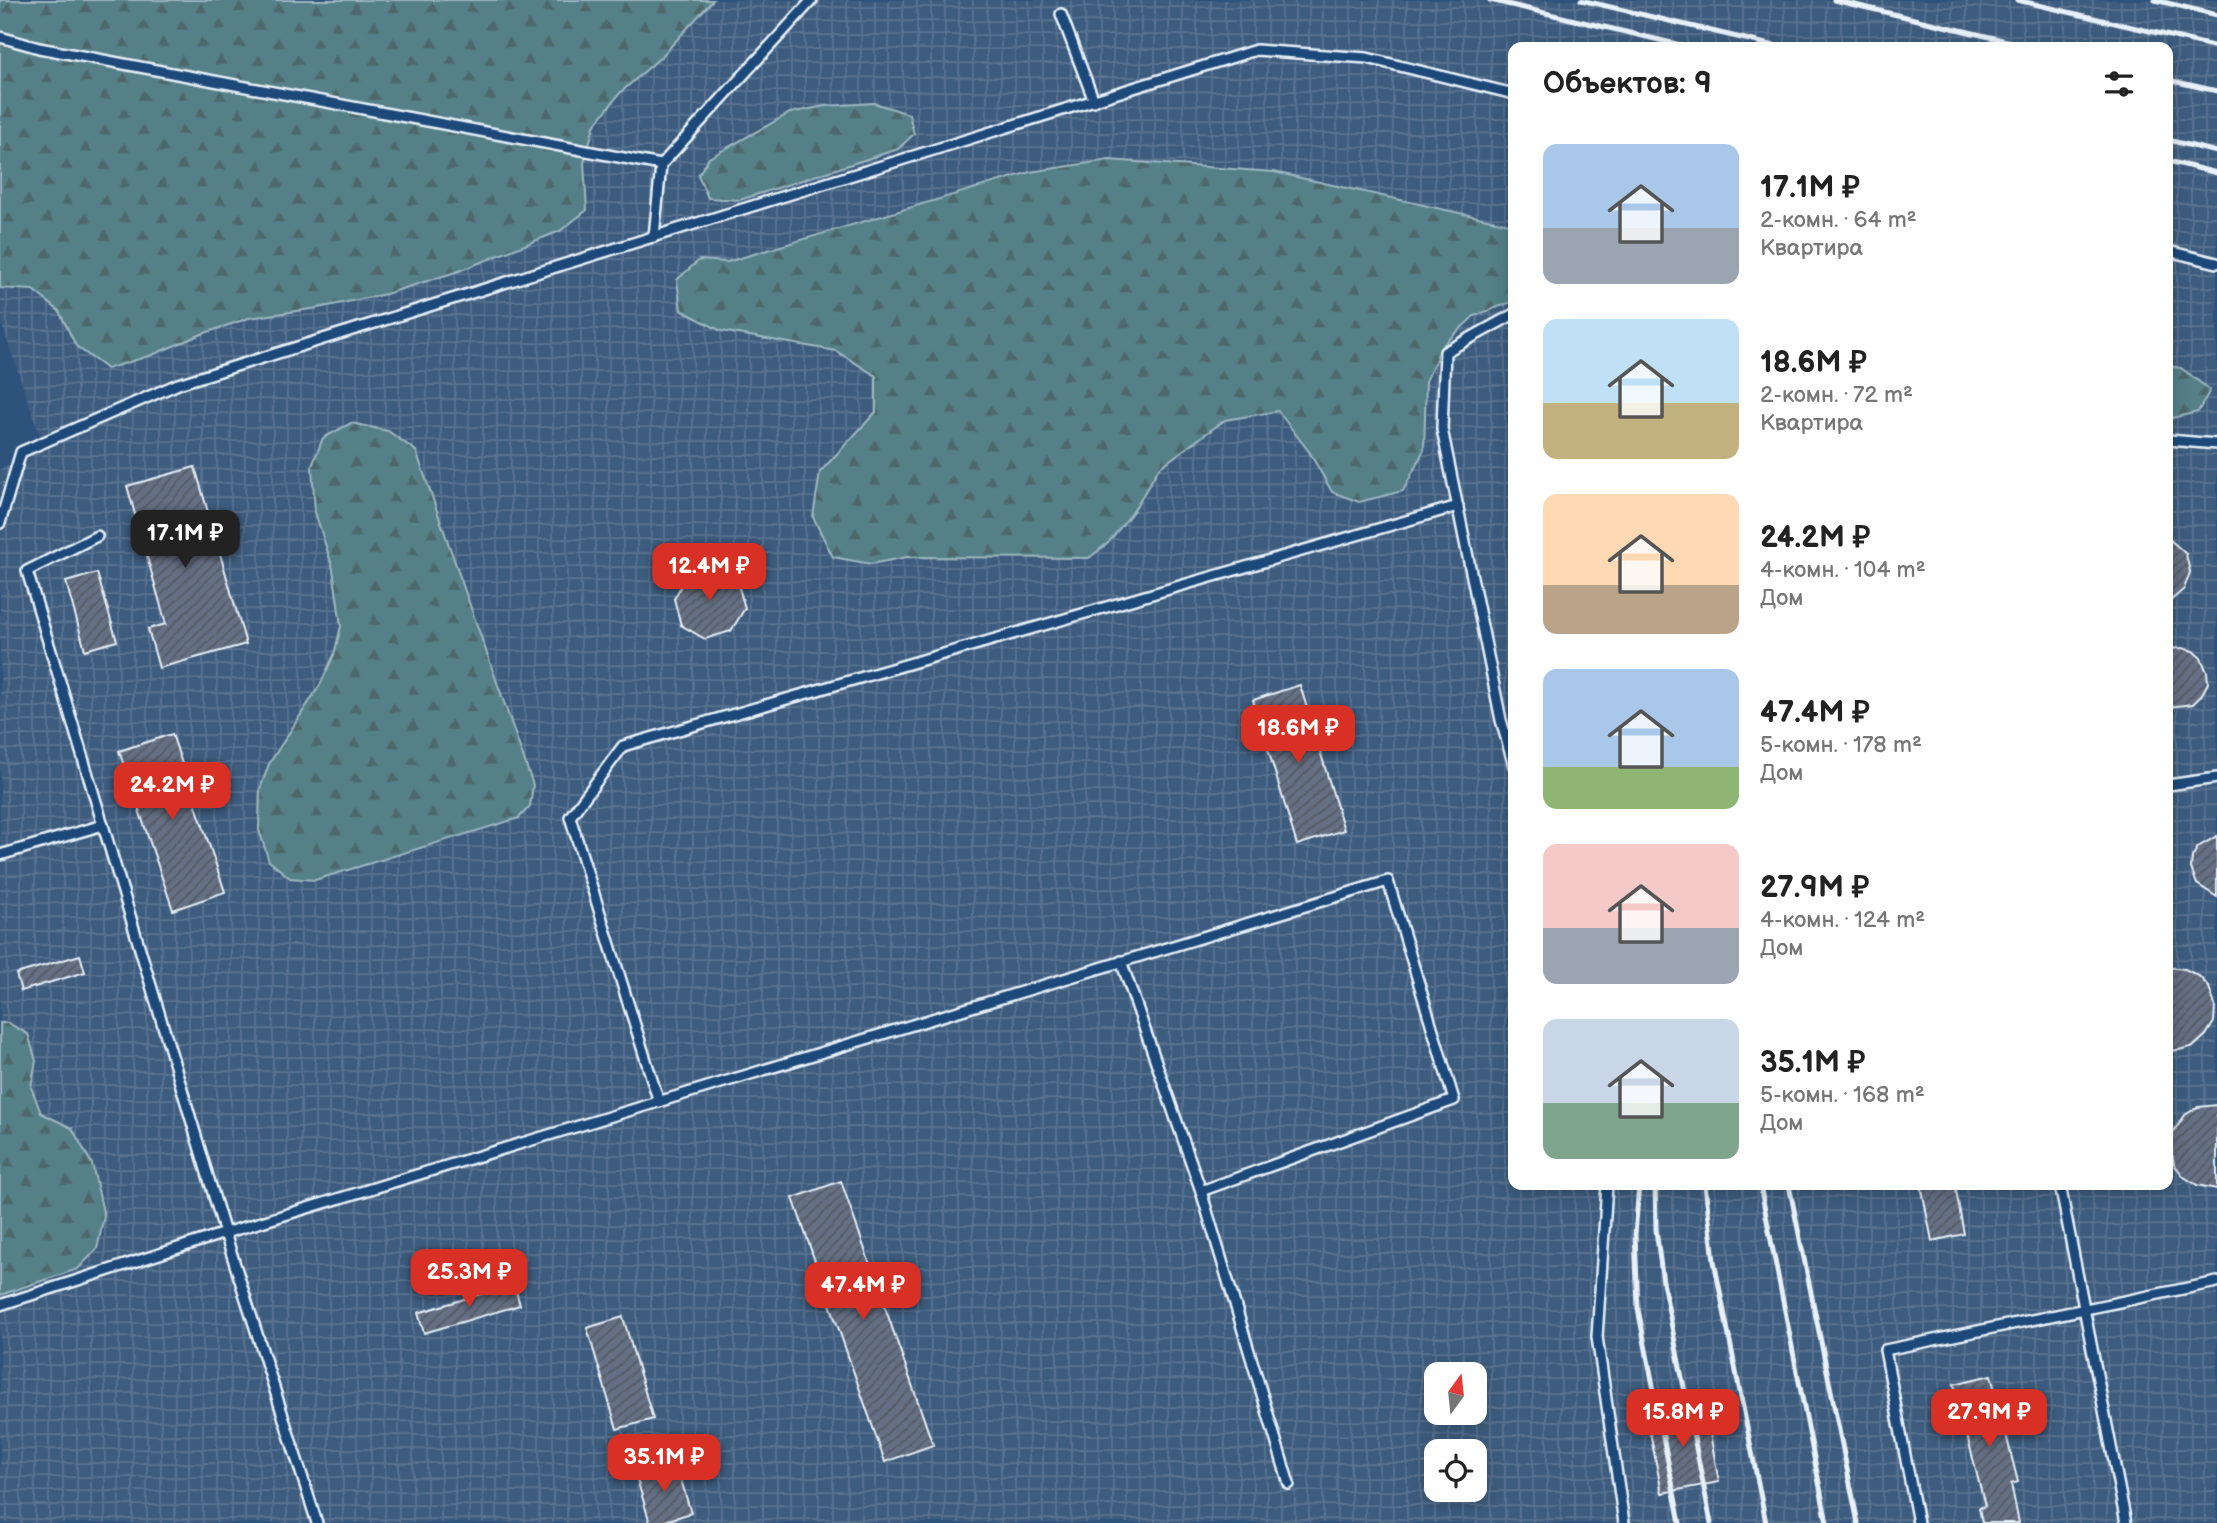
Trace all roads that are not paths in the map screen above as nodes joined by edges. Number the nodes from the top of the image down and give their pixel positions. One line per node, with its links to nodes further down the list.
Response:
1 (812, 0): 6 (lane)
2 (1061, 14): 5 (lane)
3 (0, 37): 6 (lane)
4 (1508, 93): 5 (lane)
5 (1094, 101): 7 (lane)
6 (661, 165): 7 (lane)
7 (654, 237): 14 (lane)
8 (2173, 252): 9 (lane)
9 (2217, 263)
10 (1508, 317): 13 (lane)
11 (2173, 440): 12 (lane)
12 (2217, 444)
13 (1458, 506): 16 (lane); 22 (lane)
14 (0, 523)
15 (97, 536): 19 (lane)
16 (1508, 746)
17 (2217, 778): 18 (lane)
18 (2173, 784)
19 (103, 825): 20 (lane); 26 (lane)
20 (0, 855)
21 (1121, 961): 22 (lane); 25 (lane); 25 (lane)
22 (659, 1102): 26 (lane)
23 (1607, 1190): 32 (lane)
24 (2061, 1190): 29 (lane)
25 (1201, 1191): 30 (lane)
26 (225, 1233): 28 (lane); 31 (lane)
27 (2217, 1282): 29 (lane)
28 (0, 1305)
29 (2083, 1309): 33 (lane); 34 (lane)
30 (1289, 1484)
31 (317, 1523)
32 (1624, 1523)
33 (1918, 1523)
34 (2126, 1523)

